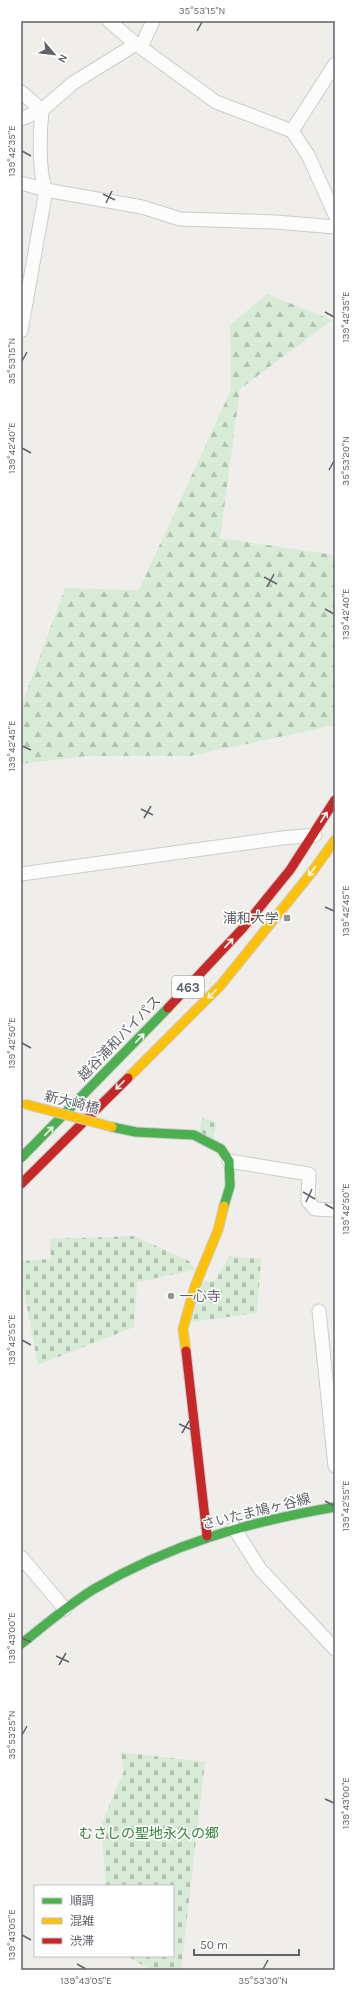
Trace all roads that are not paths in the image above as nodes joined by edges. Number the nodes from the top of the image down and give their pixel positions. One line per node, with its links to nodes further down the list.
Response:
1 (109, 21): 3 (street)
2 (153, 21): 3 (street)
3 (139, 46): 6 (street); 8 (street)
4 (335, 64): 8 (street)
5 (21, 92): 6 (street)
6 (42, 110): 7 (street); 10 (street)
7 (21, 119)
8 (292, 131): 11 (street)
9 (21, 183): 10 (street)
10 (46, 190): 12 (street); 13 (street)
11 (335, 215)
12 (335, 227)
13 (21, 331)
14 (335, 800): 16 (main road, 越谷浦和バイパス / 463, one-way to 14)
15 (335, 832): 16 (street)
16 (312, 836): 18 (street); 20 (main road, 越谷浦和バイパス / 463, one-way to 16)
17 (335, 840): 22 (main road, 463, one-way to 22)
18 (21, 874)
19 (23, 1105): 21 (main road, 新大崎橋, bridge)
20 (21, 1158)
21 (229, 1161): 23 (street); 28 (main road)
22 (21, 1184)
23 (335, 1210)
24 (319, 1311): 25 (street)
25 (335, 1466)
26 (335, 1507): 27 (main road, さいたま鳩ヶ谷線)
27 (234, 1528): 28 (main road, さいたま鳩ヶ谷線); 32 (street)
28 (207, 1536): 30 (main road, さいたま鳩ヶ谷線)
29 (21, 1557): 30 (street)
30 (65, 1609): 31 (main road, さいたま鳩ヶ谷線)
31 (21, 1644)
32 (335, 1649)

